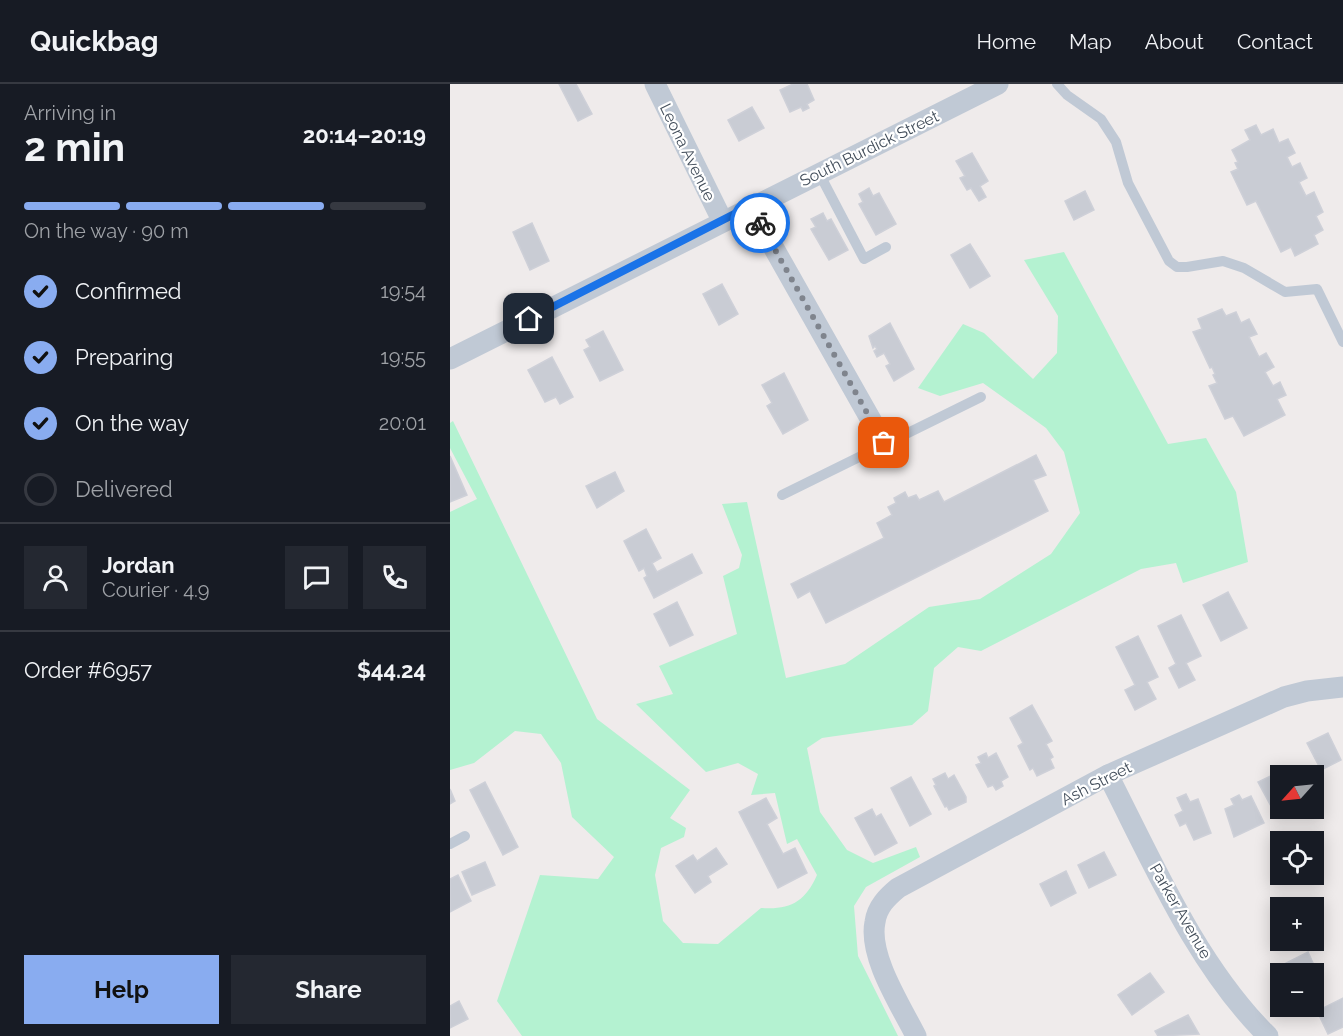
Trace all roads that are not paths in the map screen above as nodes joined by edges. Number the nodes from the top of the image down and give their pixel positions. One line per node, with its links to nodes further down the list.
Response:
1 (655, 84): 6 (street, Leona Avenue)
2 (998, 84): 4 (street, South Burdick Street)
3 (1057, 84): 8 (lane)
4 (819, 173): 5 (street, South Burdick Street); 7 (lane)
5 (750, 206): 6 (street, South Burdick Street); 11 (street)
6 (722, 220): 9 (street, South Burdick Street)
7 (886, 247)
8 (1343, 342)
9 (450, 359)
10 (981, 398): 11 (lane)
11 (884, 443): 12 (lane)
12 (782, 495)
13 (1343, 687): 14 (street, Ash Street)
14 (1108, 775): 17 (street, Ash Street); 18 (street, Parker Avenue)
15 (465, 836): 16 (lane)
16 (450, 844)
17 (916, 1036)
18 (1268, 1036)

